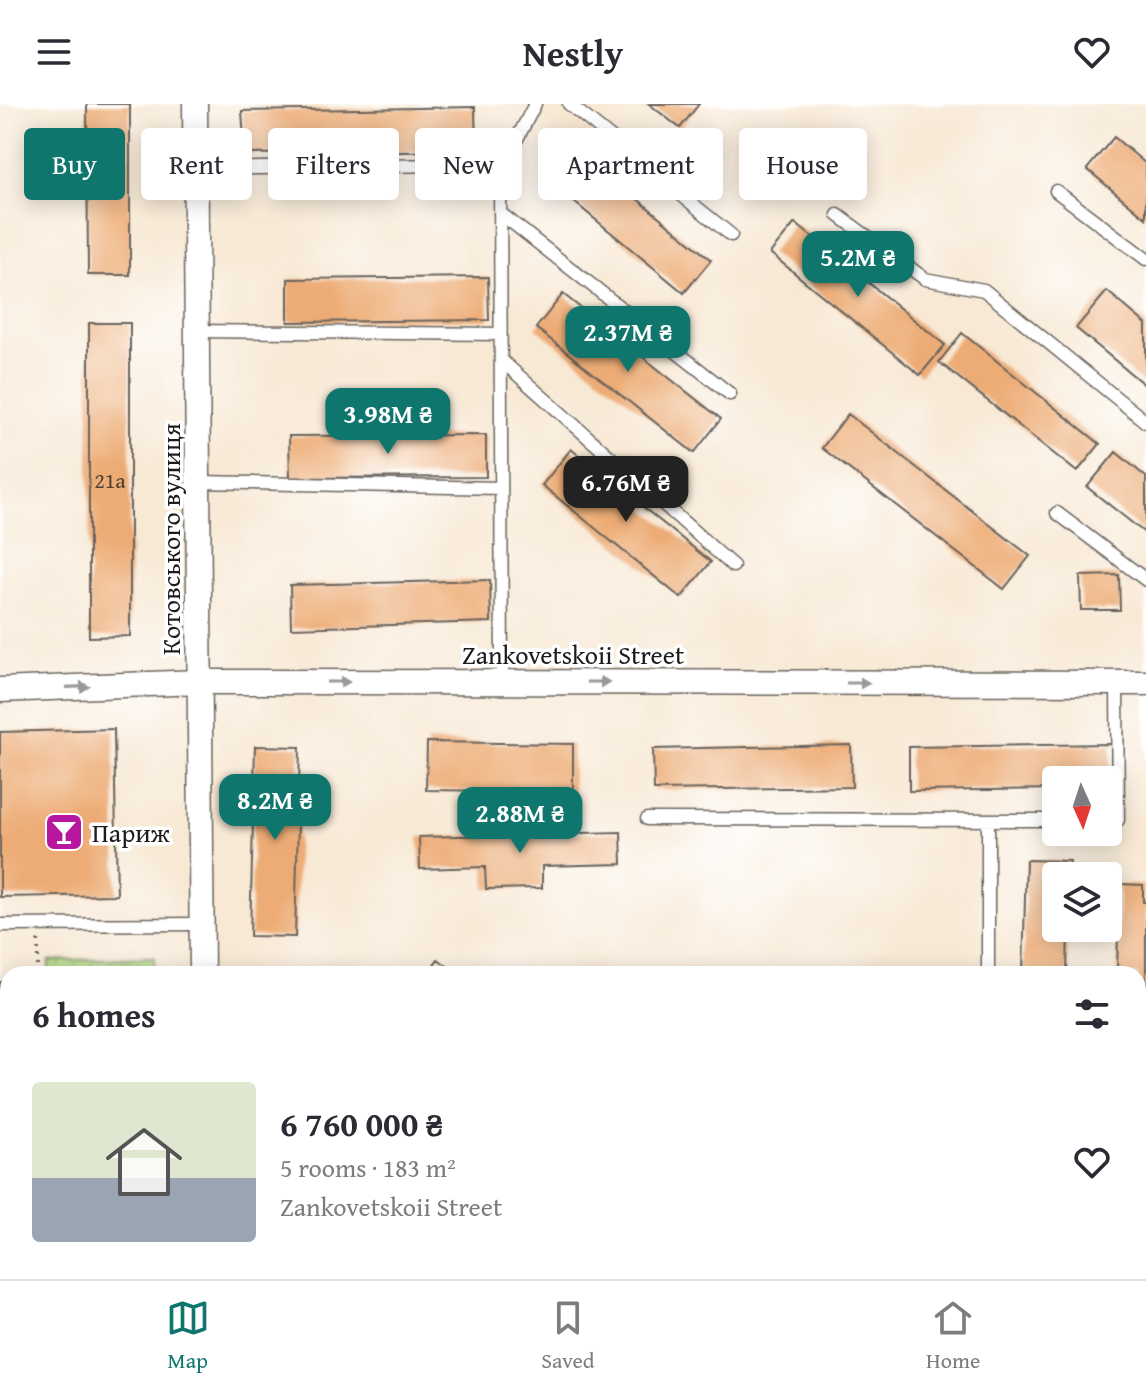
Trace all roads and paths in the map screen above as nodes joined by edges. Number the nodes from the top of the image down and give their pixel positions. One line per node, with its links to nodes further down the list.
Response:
1 (195, 104): 4 (street, Котовського вулиця)
2 (535, 104): 5 (lane)
3 (569, 104): 13 (lane)
4 (195, 128)
5 (522, 129)
6 (415, 165): 7 (lane)
7 (252, 168)
8 (1056, 191): 14 (lane)
9 (196, 200): 15 (street, Котовського вулиця)
10 (500, 200): 11 (lane)
11 (500, 213): 16 (lane); 18 (lane)
12 (838, 215): 19 (lane)
13 (731, 235)
14 (1146, 259)
15 (197, 331): 16 (lane); 20 (street, Котовського вулиця)
16 (500, 334): 17 (lane)
17 (501, 360): 21 (lane); 23 (lane)
18 (730, 394)
19 (1146, 422)
20 (198, 482): 21 (lane); 25 (street, Котовського вулиця)
21 (501, 488): 26 (lane)
22 (1057, 513): 24 (lane)
23 (733, 566)
24 (1146, 580)
25 (198, 682): 26 (street, Zankovetskoii Street, one-way to 26); 29 (street, Zankovetskoii Street, one-way to 25); 34 (street, Котовського вулиця)
26 (502, 682): 27 (street, Zankovetskoii Street, one-way to 27)
27 (1117, 683): 28 (street, Zankovetskoii Street); 30 (lane)
28 (1146, 683)
29 (0, 690)
30 (1118, 766)
31 (647, 819): 32 (lane)
32 (988, 820): 33 (lane); 39 (lane)
33 (1042, 820)
34 (202, 924): 36 (lane); 38 (street, Котовського вулиця)
35 (0, 925): 36 (lane)
36 (37, 925): 37 (path)
37 (38, 966)
38 (202, 966)
39 (988, 966)

